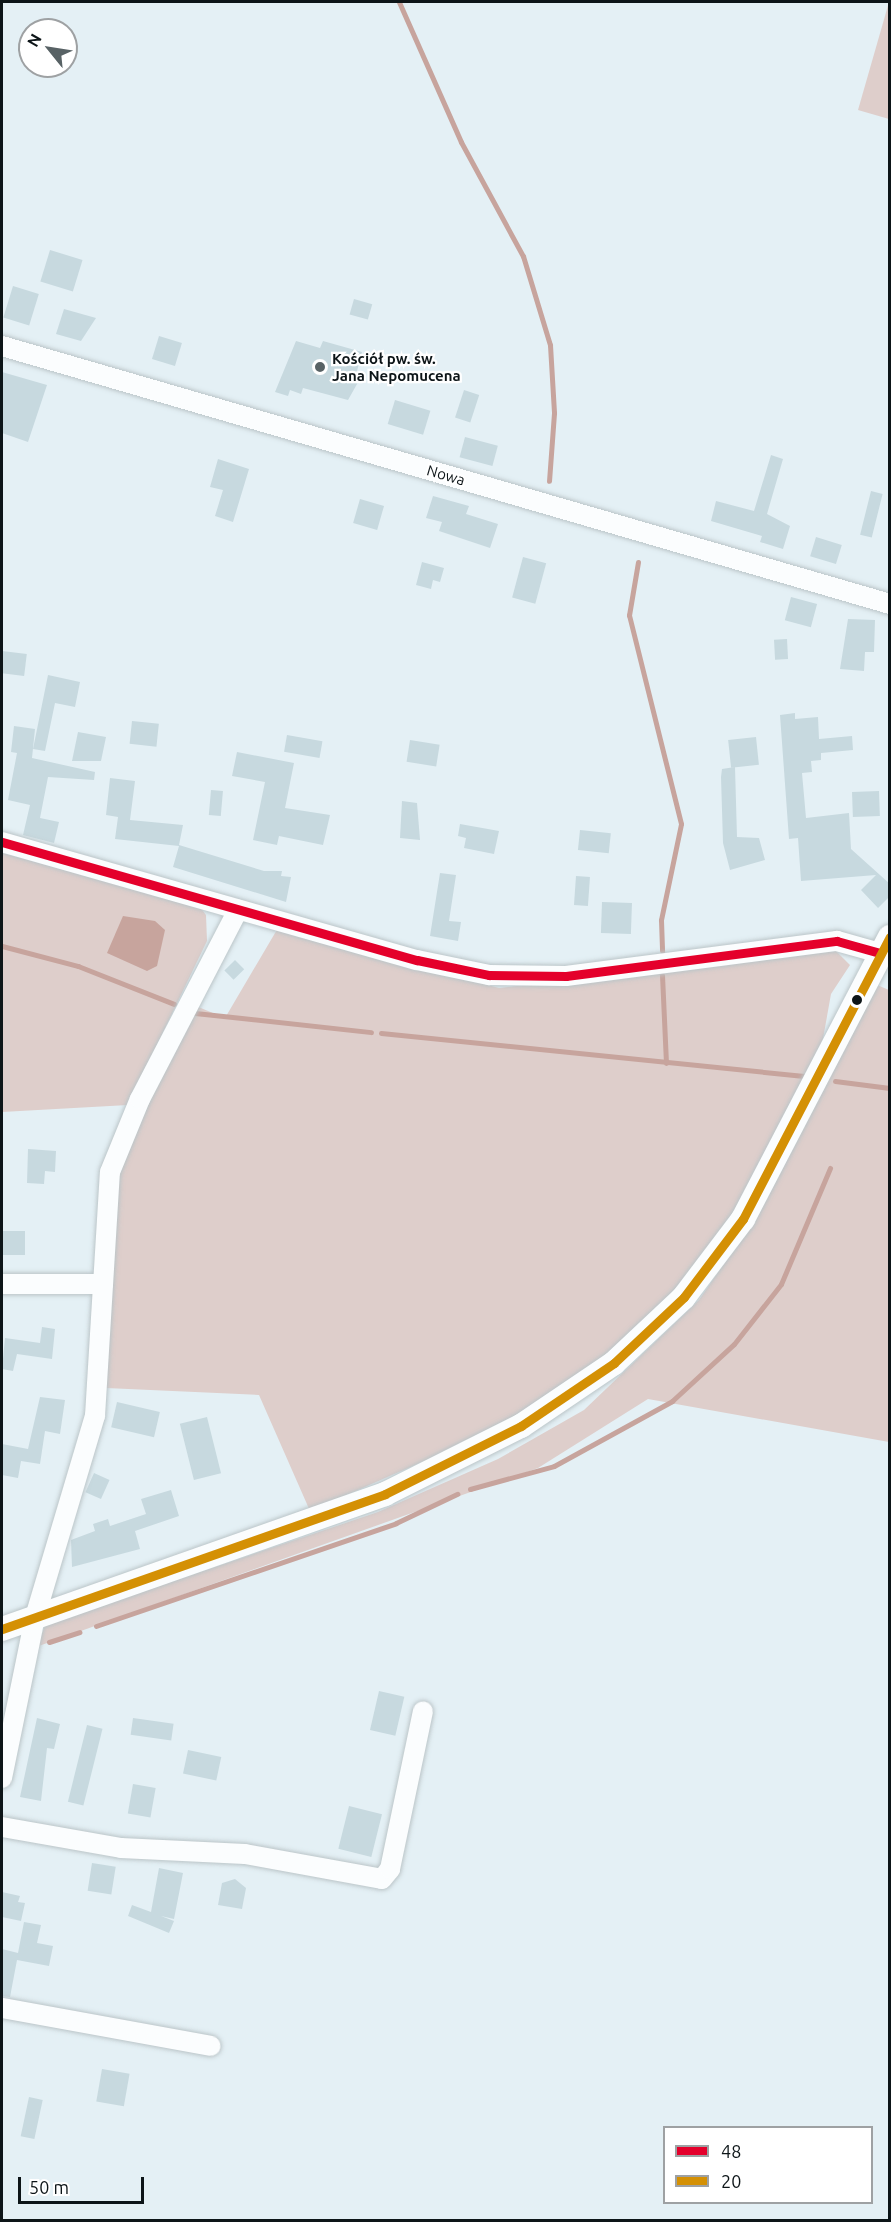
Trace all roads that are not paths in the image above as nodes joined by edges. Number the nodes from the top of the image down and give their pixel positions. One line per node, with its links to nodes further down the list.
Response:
1 (2, 346): 2 (street, Nowa)
2 (890, 604)
3 (2, 842): 4 (street)
4 (238, 910): 5 (street); 7 (street)
5 (885, 945): 8 (main road)
6 (2, 1284): 7 (street)
7 (103, 1284): 8 (street)
8 (35, 1617): 9 (main road); 11 (street)
9 (2, 1629)
10 (423, 1711): 12 (street)
11 (2, 1778)
12 (2, 1827)
13 (2, 2008): 14 (street)
14 (211, 2046)

